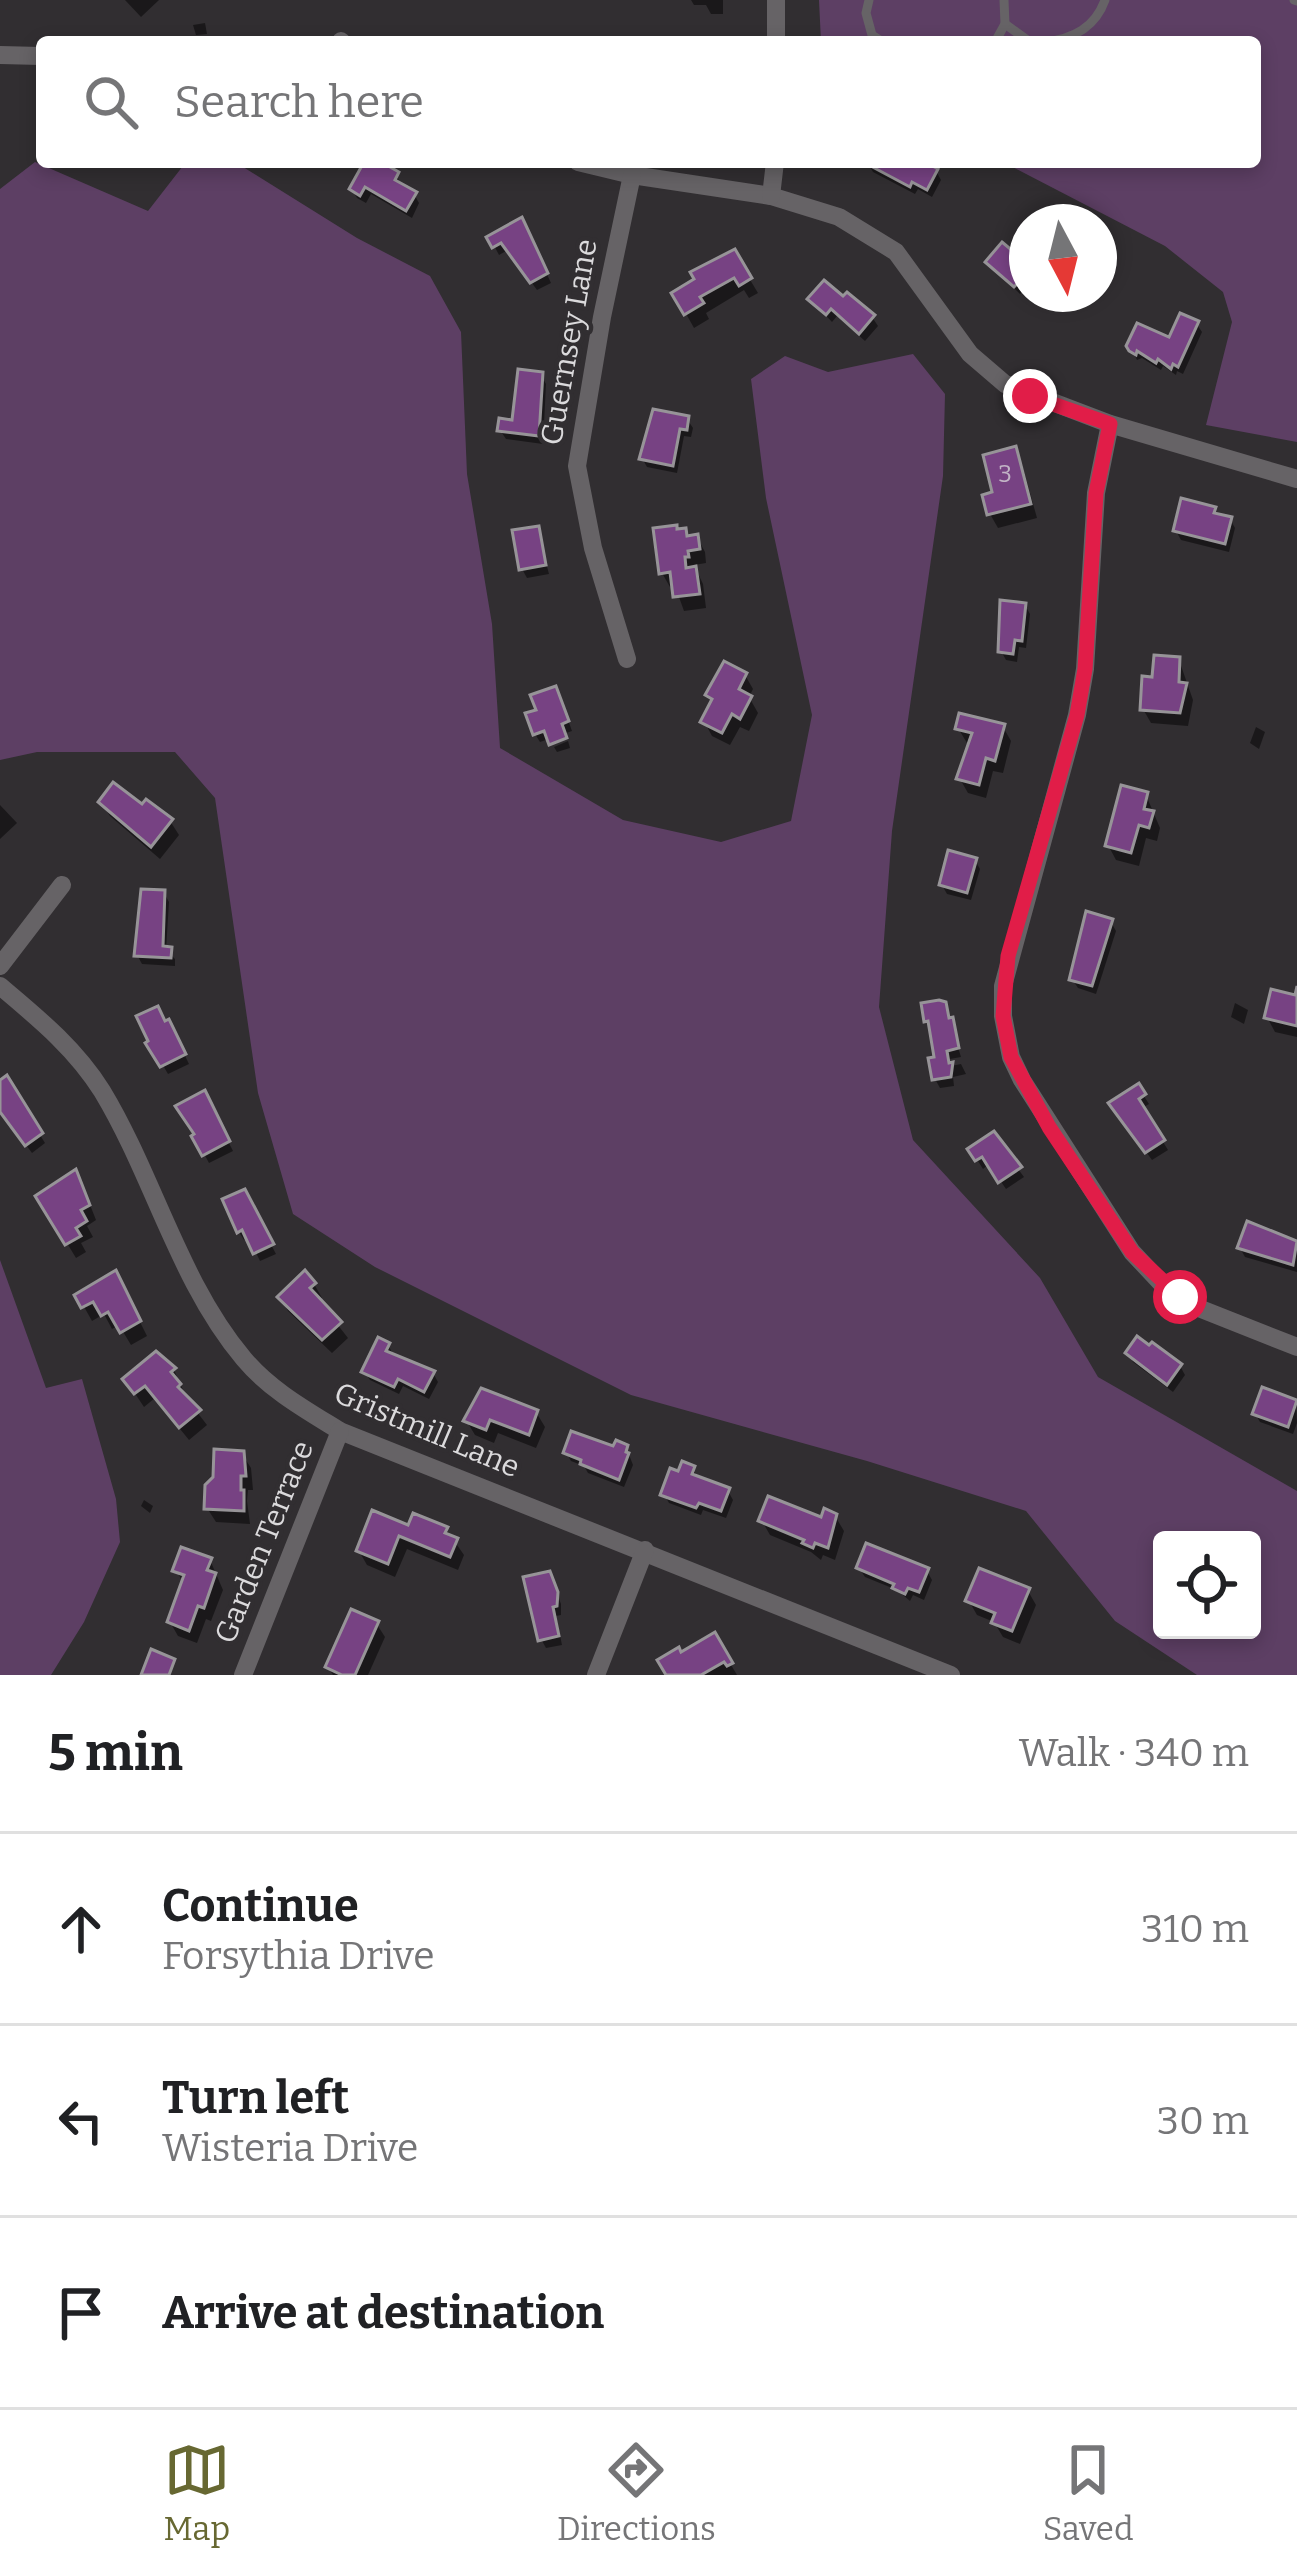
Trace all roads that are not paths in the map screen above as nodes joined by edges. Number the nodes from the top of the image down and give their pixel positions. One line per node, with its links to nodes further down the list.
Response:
1 (776, 0): 6 (street)
2 (869, 0): 7 (lane)
3 (1004, 0): 5 (lane)
4 (1106, 0): 10 (lane)
5 (1005, 24): 8 (lane); 9 (lane)
6 (776, 36)
7 (874, 36)
8 (998, 36)
9 (1022, 36)
10 (1076, 36)
11 (0, 55): 12 (street)
12 (36, 56)
13 (603, 168): 15 (street)
14 (774, 168): 16 (street)
15 (632, 175): 16 (street); 19 (street, Guernsey Lane)
16 (771, 196): 17 (street)
17 (1110, 424): 18 (street); 23 (street)
18 (1297, 478)
19 (627, 659)
20 (62, 885): 21 (street)
21 (0, 966)
22 (0, 986): 24 (street, Gristmill Lane)
23 (1297, 1347)
24 (340, 1431): 25 (street, Gristmill Lane); 27 (street, Garden Terrace)
25 (645, 1550): 26 (street, Gristmill Lane); 28 (street)
26 (946, 1674)
27 (243, 1675)
28 (596, 1675)

